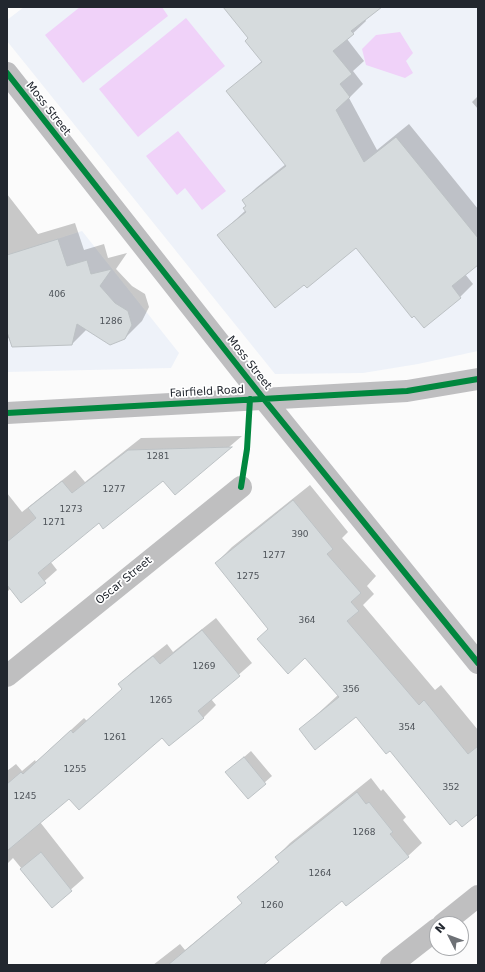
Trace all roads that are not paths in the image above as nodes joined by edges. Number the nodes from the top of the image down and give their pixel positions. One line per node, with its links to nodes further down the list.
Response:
1 (7, 73): 3 (street, Moss Street)
2 (478, 379): 3 (street, Fairfield Road)
3 (263, 398): 4 (street, Fairfield Road); 6 (street, Moss Street)
4 (7, 412)
5 (242, 487): 7 (street, Oscar Street)
6 (478, 663)
7 (7, 676)
8 (478, 896): 9 (street)
9 (453, 916)
10 (429, 935): 11 (street)
11 (392, 965)

